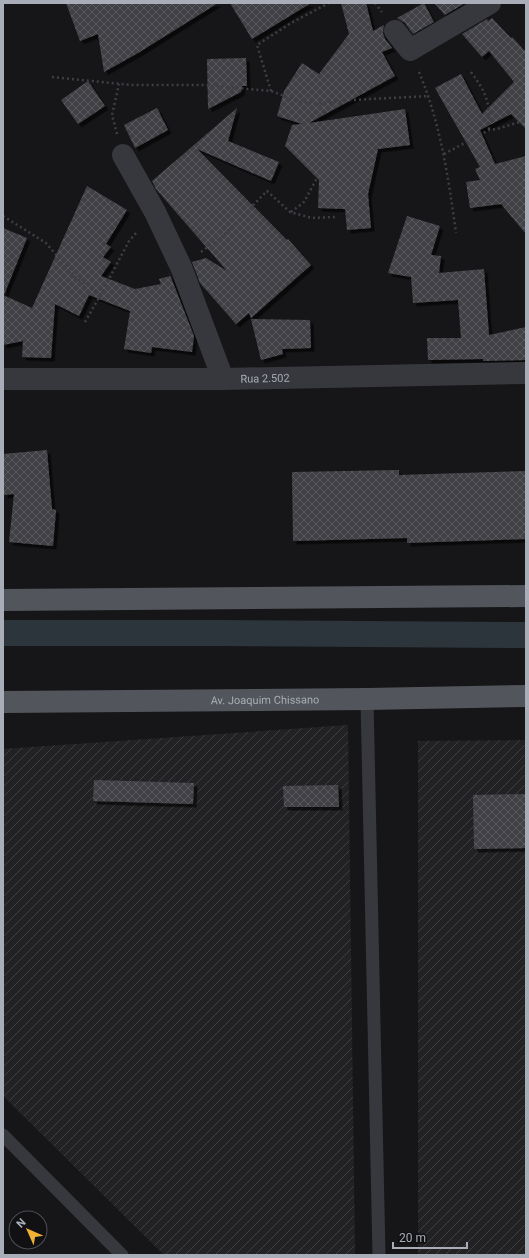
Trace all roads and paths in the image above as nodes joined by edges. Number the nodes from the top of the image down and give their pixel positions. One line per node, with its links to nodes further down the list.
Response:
1 (329, 3): 8 (path)
2 (490, 3): 4 (street)
3 (395, 31): 4 (street)
4 (410, 50): 9 (path)
5 (470, 72): 13 (path)
6 (52, 77): 7 (path)
7 (119, 84): 8 (path); 10 (path)
8 (271, 91): 9 (path)
9 (429, 96): 14 (path)
10 (112, 115)
11 (525, 120): 12 (path); 13 (path)
12 (526, 125)
13 (489, 130): 14 (path)
14 (444, 154): 21 (path)
15 (123, 155): 17 (street)
16 (317, 178): 18 (path)
17 (156, 212): 22 (street); 23 (path)
18 (290, 212): 20 (path); 22 (path)
19 (3, 216): 23 (path)
20 (335, 217)
21 (456, 232)
22 (181, 267): 27 (street)
23 (102, 294): 24 (path)
24 (85, 322)
25 (526, 373): 27 (street, Rua 2.502)
26 (3, 379): 27 (street, Rua 2.502)
27 (223, 379)
28 (526, 596): 29 (main road)
29 (3, 600)
30 (526, 696): 31 (main road, Av. Joaquim Chissano)
31 (367, 699): 32 (main road, Av. Joaquim Chissano); 35 (lane)
32 (3, 702)
33 (3, 1135): 34 (lane)
34 (122, 1255)
35 (379, 1255)

